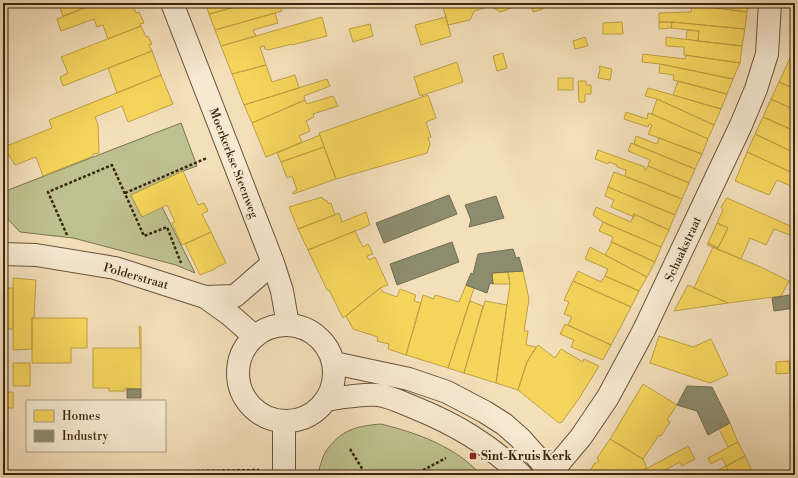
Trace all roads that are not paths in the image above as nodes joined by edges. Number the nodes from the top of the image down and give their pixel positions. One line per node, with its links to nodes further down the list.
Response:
1 (172, 3): 4 (street, Moerkerkse Steenweg)
2 (770, 3): 12 (street, Schaakstraat)
3 (3, 254): 5 (street, Polderstraat)
4 (273, 263): 5 (street); 6 (street, Moerkerkse Steenweg)
5 (205, 297): 7 (street, Polderstraat)
6 (288, 325): 7 (street); 8 (street)
7 (254, 336): 10 (street)
8 (334, 364): 9 (street); 12 (street)
9 (326, 400): 10 (street); 13 (street)
10 (284, 422): 11 (street)
11 (284, 472)
12 (551, 474)
13 (521, 475)

